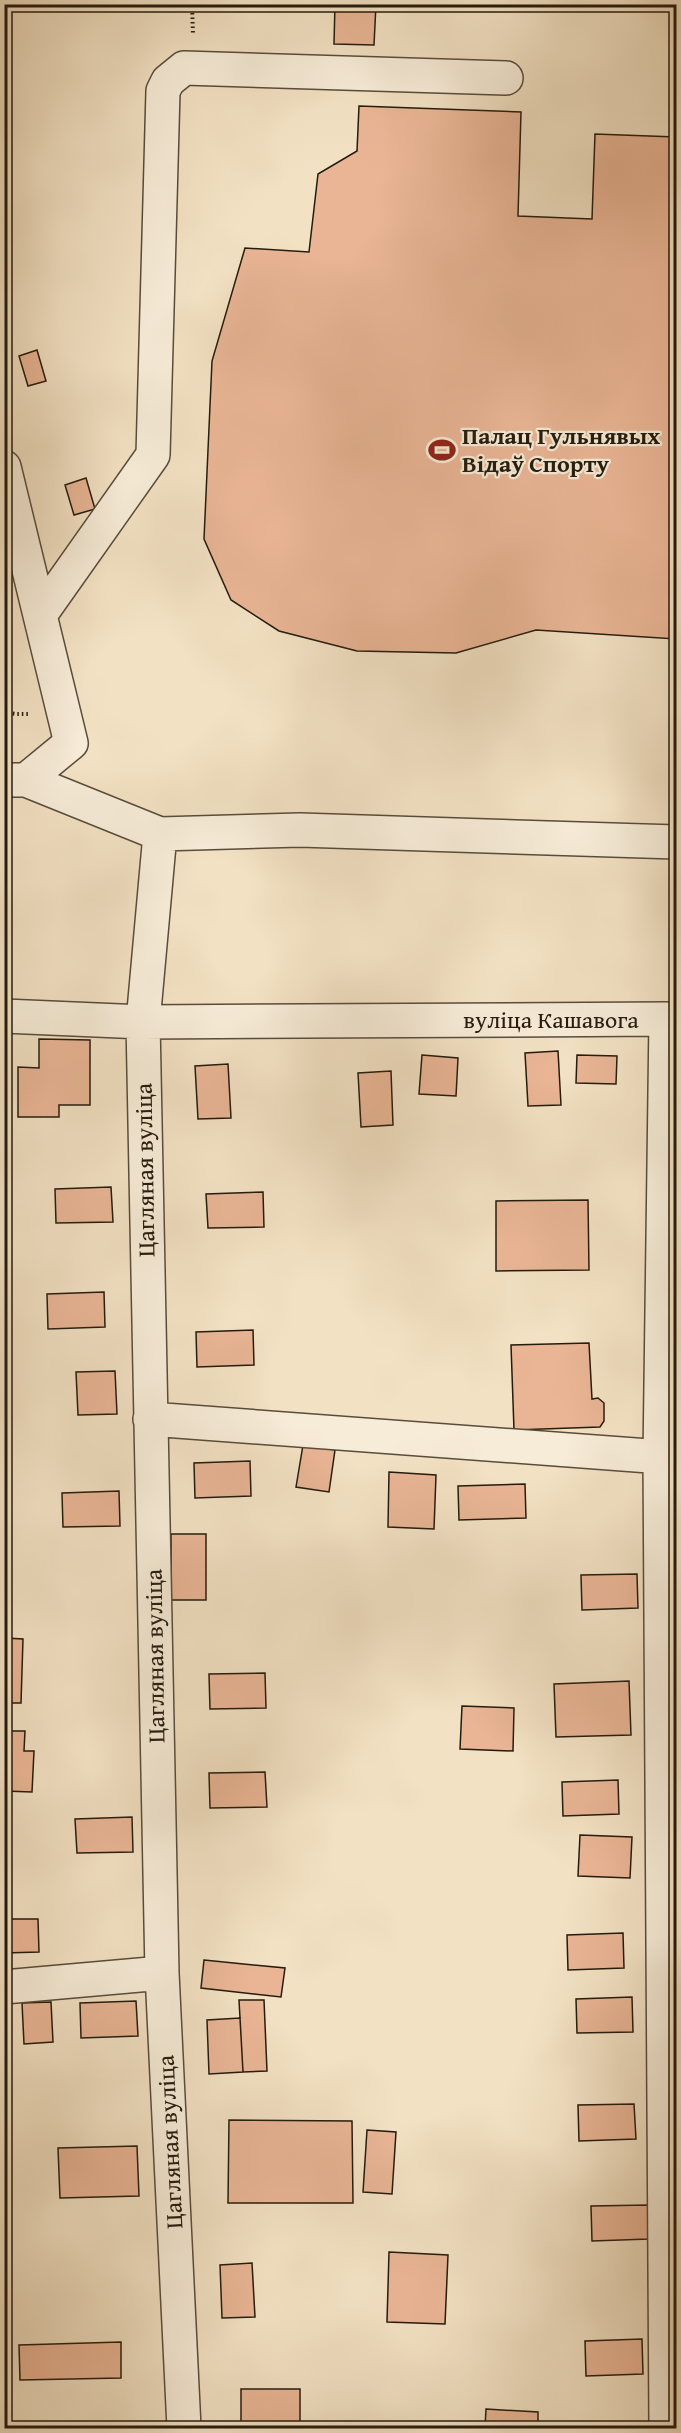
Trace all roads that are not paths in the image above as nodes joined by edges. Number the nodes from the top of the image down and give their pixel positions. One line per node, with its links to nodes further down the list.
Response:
1 (506, 78): 3 (street)
2 (4, 467): 3 (street)
3 (40, 615): 4 (street)
4 (15, 780): 5 (street)
5 (160, 834): 6 (street); 9 (street, Цагляная вуліца)
6 (676, 842)
7 (4, 1016): 9 (street)
8 (671, 1018): 9 (street, вуліца Кашавога); 11 (street, вуліца Кашавога)
9 (143, 1022): 10 (street, Цагляная вуліца)
10 (150, 1419): 11 (street); 12 (street, Цагляная вуліца)
11 (668, 1457): 15 (street, вуліца Кашавога)
12 (162, 1973): 13 (street); 14 (street, Цагляная вуліца)
13 (4, 1986)
14 (184, 2428)
15 (666, 2428)

